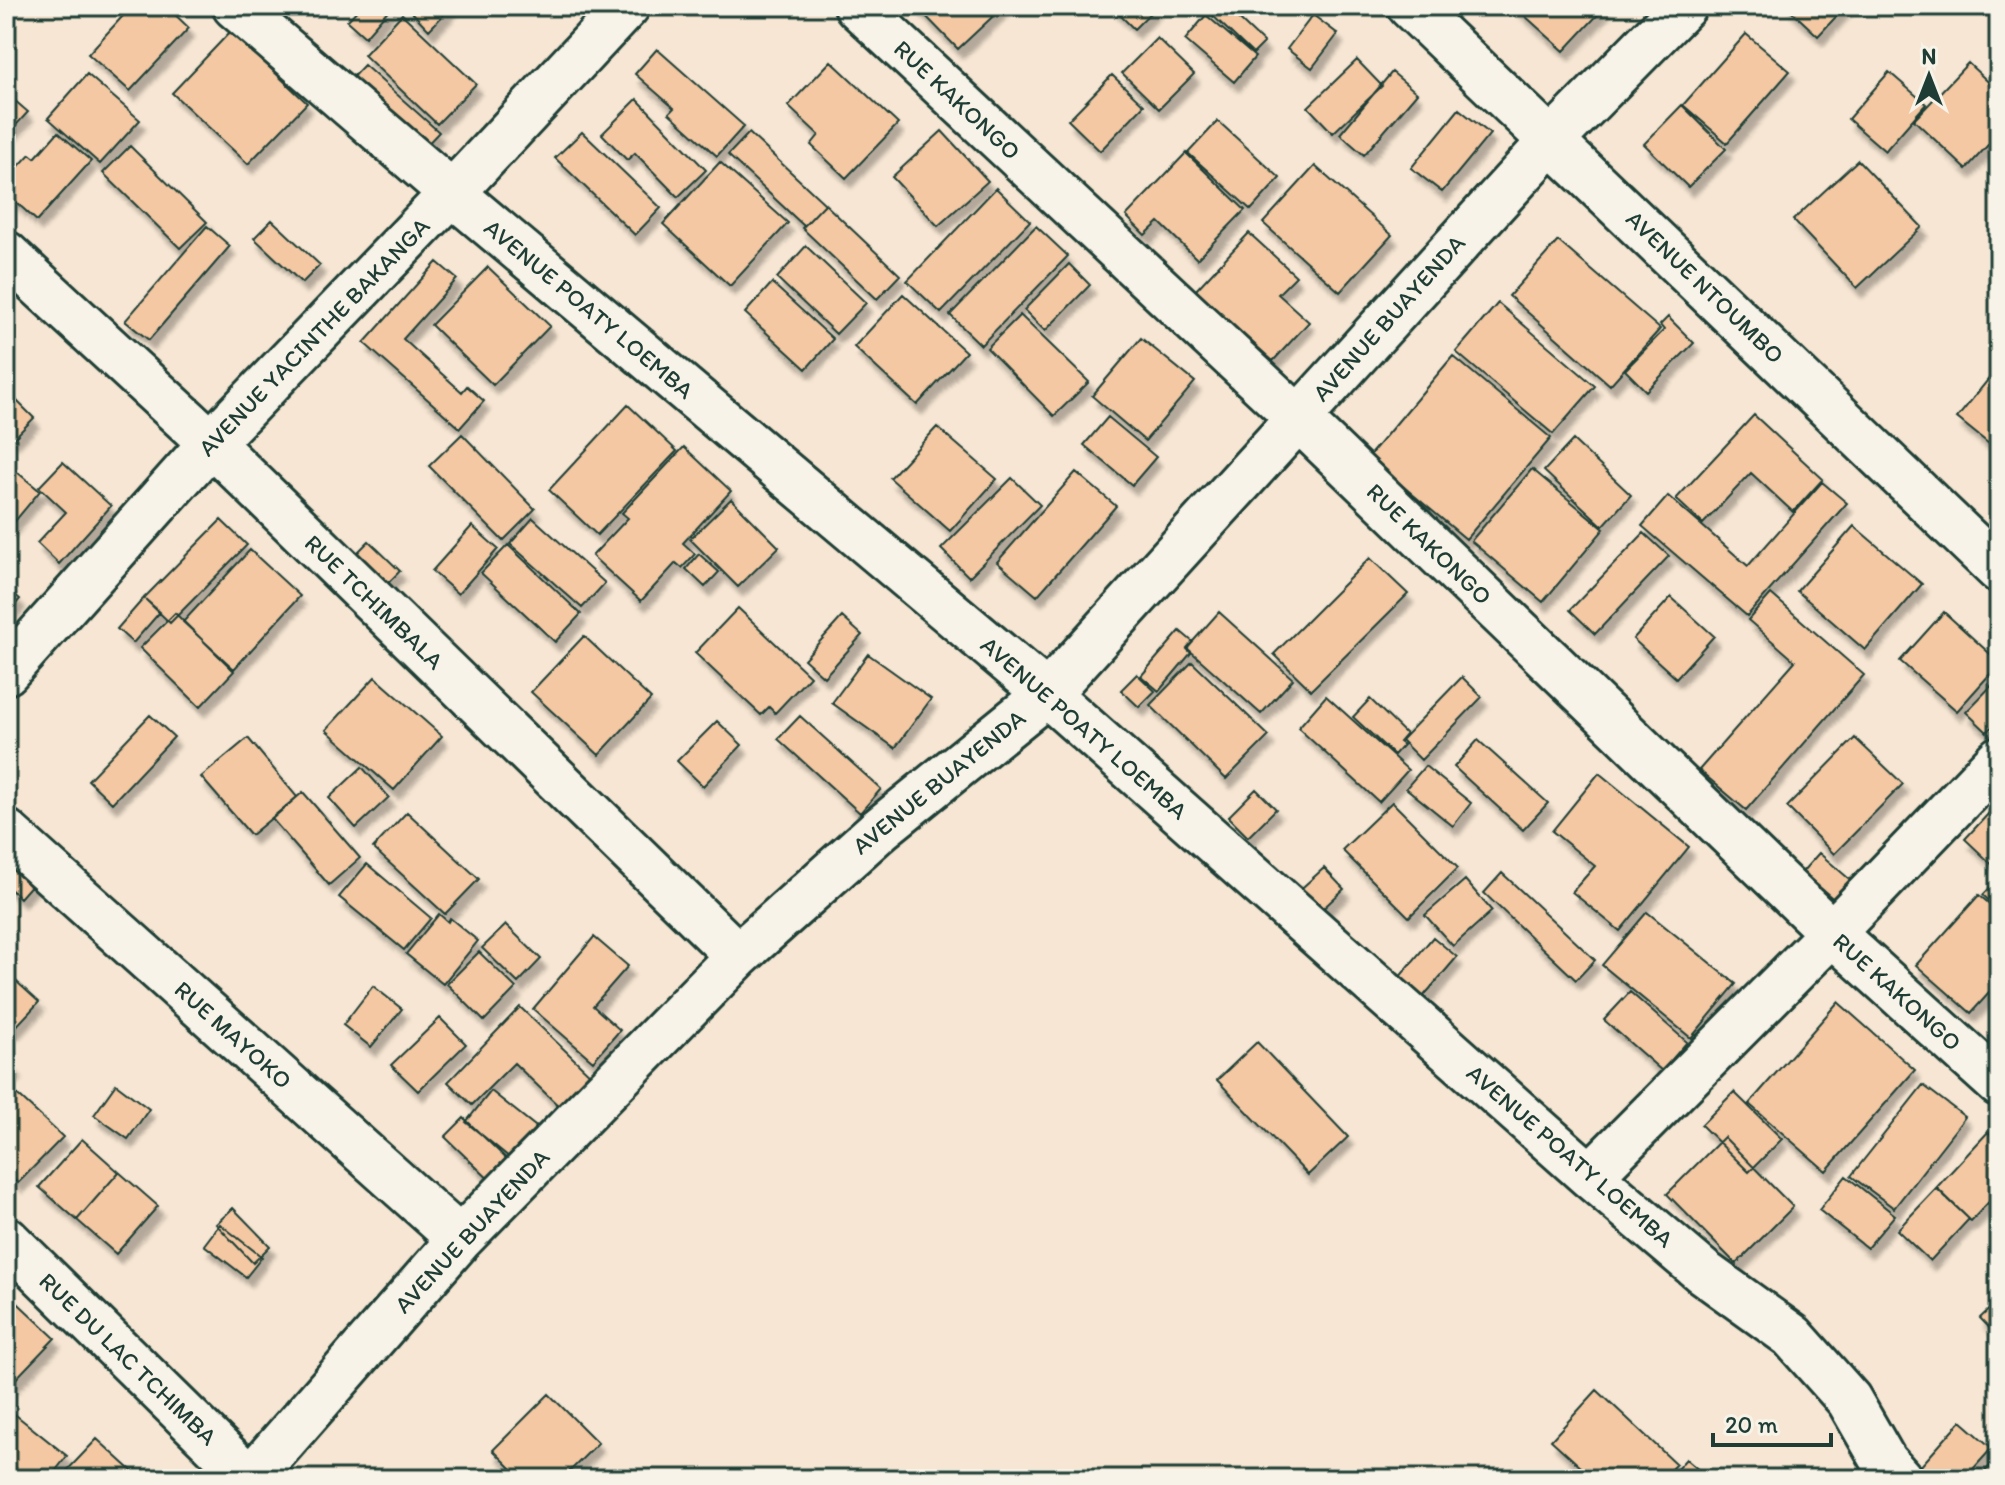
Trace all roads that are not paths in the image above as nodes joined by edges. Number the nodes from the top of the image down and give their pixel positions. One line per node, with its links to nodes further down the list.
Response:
1 (235, 6): 7 (street, AVENUE POATY LOEMBA)
2 (627, 6): 7 (street, AVENUE YACINTHE BAKANGA)
3 (857, 6): 9 (street, RUE KAKONGO)
4 (1410, 6): 6 (street, AVENUE NTOUMBO)
5 (1684, 6): 6 (street, AVENUE BUAYENDA)
6 (1552, 140): 9 (street, AVENUE BUAYENDA); 11 (street, AVENUE NTOUMBO)
7 (452, 193): 10 (street, AVENUE YACINTHE BAKANGA); 13 (street, AVENUE POATY LOEMBA)
8 (6, 254): 10 (street, RUE TCHIMBALA)
9 (1298, 418): 13 (street, AVENUE BUAYENDA); 16 (street, RUE KAKONGO)
10 (211, 443): 12 (street, AVENUE YACINTHE BAKANGA); 17 (street, RUE TCHIMBALA)
11 (1999, 570)
12 (10, 661)
13 (1047, 694): 17 (street, AVENUE BUAYENDA); 19 (street, AVENUE POATY LOEMBA)
14 (1999, 759): 16 (street)
15 (6, 832): 21 (street, RUE MAYOKO)
16 (1832, 933): 18 (street, RUE KAKONGO); 19 (street)
17 (738, 956): 21 (street, AVENUE BUAYENDA)
18 (1999, 1084)
19 (1590, 1176): 23 (street, AVENUE POATY LOEMBA)
20 (6, 1239): 22 (street, RUE DU LAC TCHIMBA)
21 (460, 1239): 22 (street, AVENUE BUAYENDA)
22 (250, 1479)
23 (1900, 1479)

